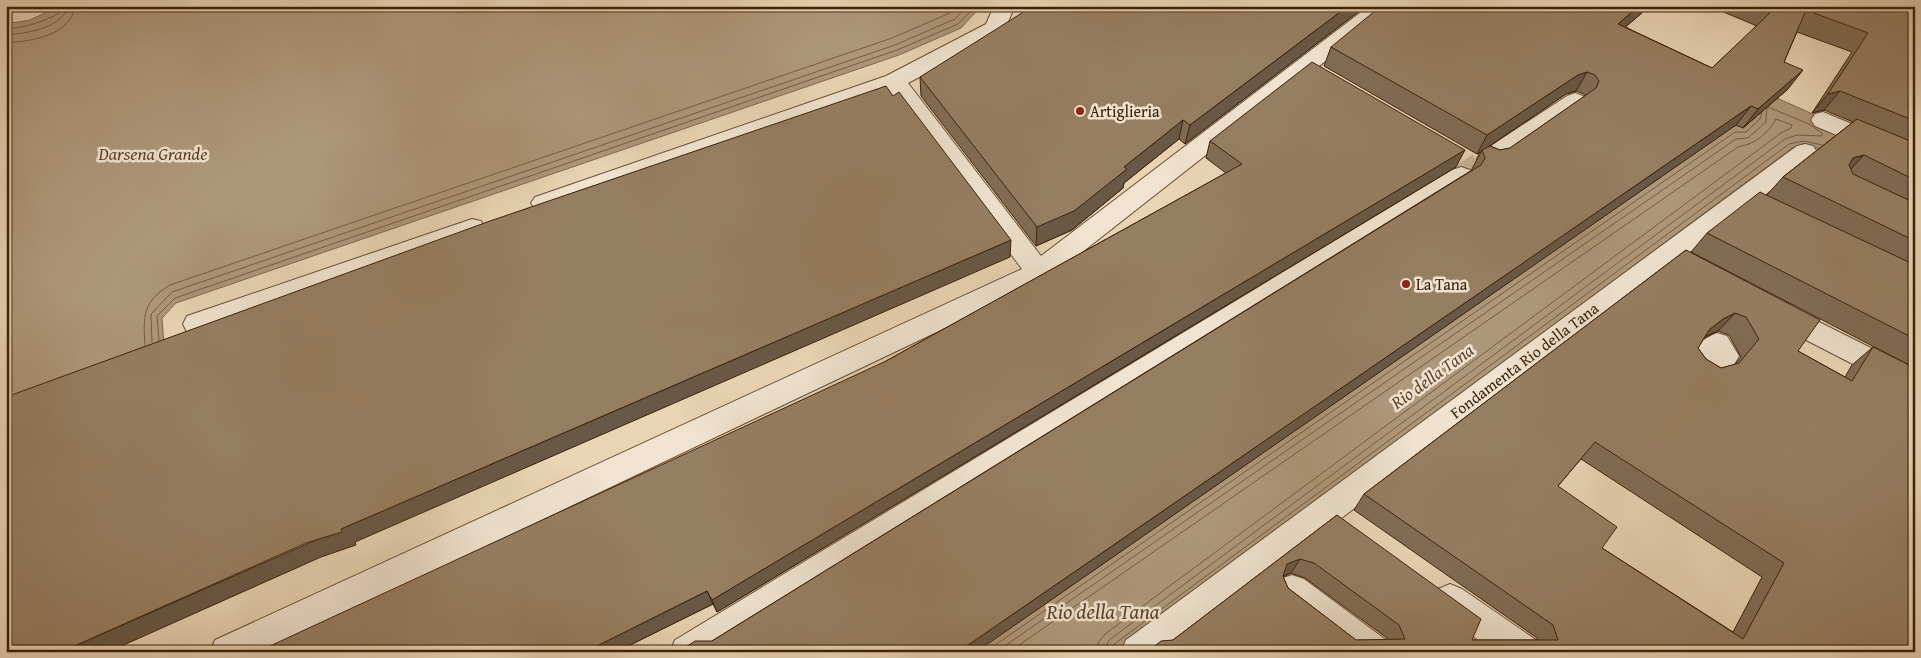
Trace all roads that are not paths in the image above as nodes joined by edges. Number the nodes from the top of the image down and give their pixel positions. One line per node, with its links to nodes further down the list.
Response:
1 (1005, 6): 3 (street)
2 (1379, 6): 14 (street)
3 (894, 81): 9 (street); 14 (street)
4 (1575, 101): 23 (street)
5 (1823, 120): 7 (street)
6 (1801, 158): 8 (street, Fondamenta Rio della Tana)
7 (1915, 160)
8 (1743, 198): 10 (street); 12 (street, Fondamenta Rio della Tana)
9 (526, 209)
10 (1770, 212)
11 (498, 219): 16 (street)
12 (1668, 253): 13 (street); 21 (street, Fondamenta Rio della Tana)
13 (1692, 266)
14 (1040, 272): 22 (street)
15 (1756, 303): 17 (street)
16 (197, 324)
17 (1915, 384)
18 (1427, 583): 20 (street)
19 (1292, 590): 24 (street)
20 (1482, 640): 25 (street)
21 (1150, 648)
22 (227, 652)
23 (687, 652)
24 (1374, 652)
25 (1524, 652)

